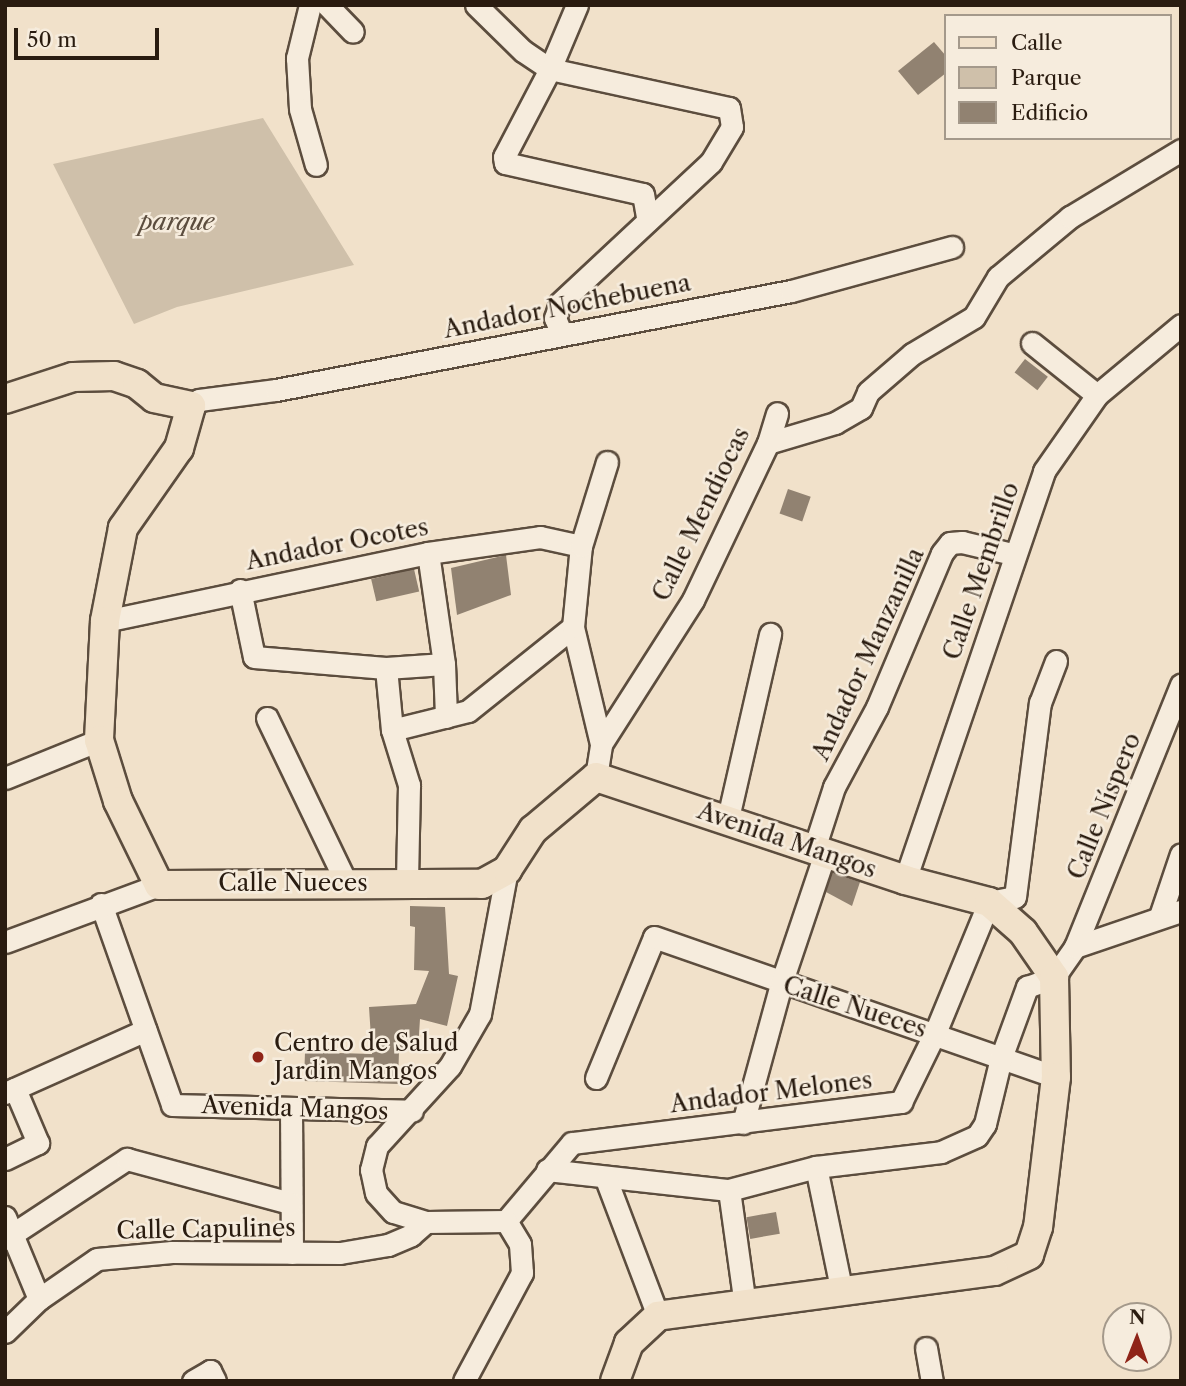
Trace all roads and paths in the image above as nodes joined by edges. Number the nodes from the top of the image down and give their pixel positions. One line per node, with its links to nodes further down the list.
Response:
1 (310, 5): 8 (street)
2 (327, 5): 5 (street)
3 (476, 5): 6 (street)
4 (577, 5): 6 (street)
5 (353, 32)
6 (550, 69): 9 (street); 9 (street)
7 (1181, 150): 18 (street)
8 (316, 165)
9 (648, 222): 12 (street)
10 (951, 247): 12 (street, Andador Nochebuena)
11 (1181, 326): 14 (street, Calle Membrillo)
12 (561, 332): 16 (street, Andador Nochebuena)
13 (1032, 343): 14 (street)
14 (1097, 395): 22 (street, Calle Membrillo)
15 (5, 399): 16 (main road)
16 (191, 406): 24 (main road)
17 (776, 413): 18 (street, Calle Mendiocas)
18 (768, 443): 35 (street, Calle Mendiocas)
19 (607, 462): 20 (street)
20 (581, 547): 21 (street, Andador Ocotes); 25 (street)
21 (428, 553): 23 (street, Andador Ocotes); 28 (street)
22 (1013, 554): 39 (street, Andador Manzanilla); 42 (street, Calle Membrillo)
23 (240, 590): 24 (street, Andador Ocotes); 29 (street)
24 (105, 621): 34 (main road)
25 (573, 627): 31 (street); 35 (street)
26 (770, 634): 38 (street)
27 (1056, 661): 46 (street)
28 (444, 664): 29 (street); 31 (street)
29 (386, 668): 33 (street)
30 (1181, 685): 50 (street, Calle Níspero)
31 (446, 718): 33 (street)
32 (267, 719): 43 (street)
33 (393, 730): 45 (street)
34 (99, 740): 37 (street); 44 (main road)
35 (601, 744): 36 (street)
36 (596, 777): 38 (main road, Avenida Mangos); 41 (main road, Avenida Mangos)
37 (5, 778)
38 (728, 818): 39 (main road, Avenida Mangos)
39 (819, 851): 42 (main road, Avenida Mangos); 52 (street, Andador Manzanilla)
40 (1181, 854): 48 (street)
41 (507, 870): 45 (main road, Calle Nueces); 60 (street, Avenida Mangos)
42 (905, 880): 46 (main road, Avenida Mangos)
43 (346, 882): 44 (main road, Calle Nueces); 45 (main road, Calle Nueces)
44 (159, 884): 47 (street)
45 (407, 884)
46 (989, 902): 51 (main road, Avenida Mangos); 54 (street, Andador Melones)
47 (101, 904): 49 (street); 53 (street, Avenida Mangos)
48 (1170, 914): 50 (street)
49 (5, 942)
50 (1075, 947): 51 (street, Calle Níspero)
51 (1055, 977): 55 (street); 56 (main road)
52 (781, 984): 54 (street, Calle Nueces); 57 (street, Calle Nueces); 61 (street, Andador Manzanilla)
53 (146, 1030): 58 (street); 59 (street, Avenida Mangos)
54 (935, 1033): 55 (street, Calle Nueces); 61 (street, Andador Melones)
55 (1001, 1058): 56 (street, Calle Nueces); 63 (street)
56 (1056, 1077): 72 (main road)
57 (596, 1078)
58 (10, 1091): 62 (street)
59 (290, 1109): 60 (street, Avenida Mangos); 67 (street)
60 (412, 1111): 69 (street)
61 (743, 1124): 64 (street, Andador Melones)
62 (5, 1159)
63 (816, 1167): 66 (street); 72 (street)
64 (547, 1170): 65 (street); 68 (street, Andador Melones)
65 (606, 1179): 66 (street); 75 (street)
66 (729, 1189): 74 (street)
67 (290, 1203): 70 (street); 71 (street)
68 (506, 1221): 69 (street); 80 (street)
69 (426, 1222): 71 (street, Calle Capulines)
70 (8, 1230): 73 (street)
71 (292, 1253): 73 (street, Calle Capulines)
72 (842, 1292): 74 (main road)
73 (39, 1299): 76 (street, Calle Capulines)
74 (745, 1304): 75 (main road)
75 (658, 1317): 81 (main road)
76 (5, 1332)
77 (926, 1348): 82 (street)
78 (192, 1381): 79 (street)
79 (215, 1381)
80 (464, 1381)
81 (615, 1381)
82 (932, 1381)

